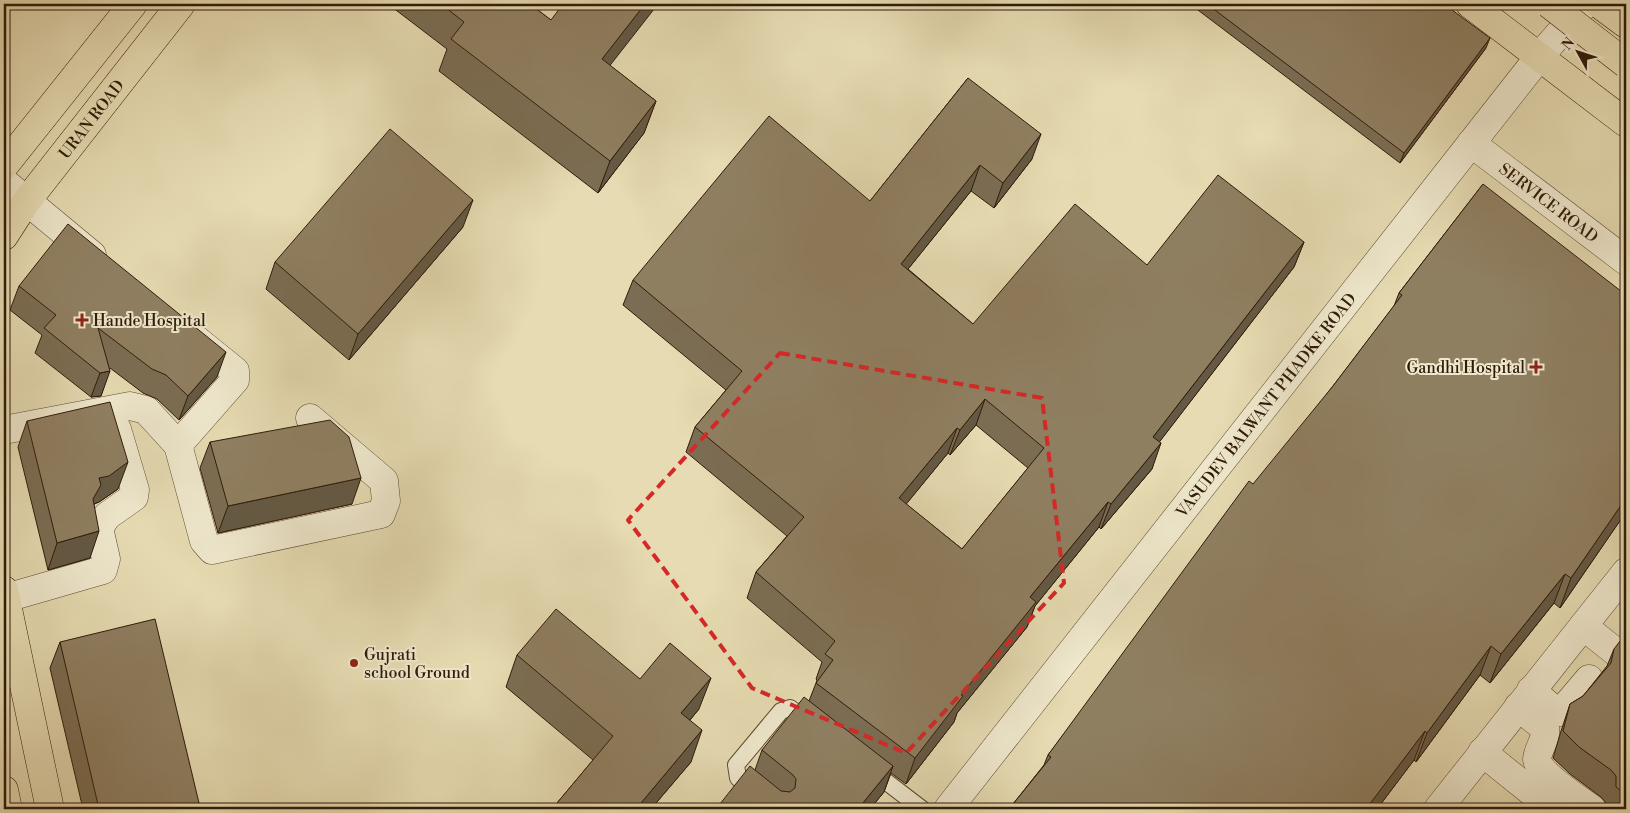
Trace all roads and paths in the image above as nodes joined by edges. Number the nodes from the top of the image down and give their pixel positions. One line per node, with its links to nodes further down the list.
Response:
1 (133, 4): 12 (main road)
2 (181, 4): 14 (main road, URAN ROAD)
3 (1470, 4): 8 (main road)
4 (1549, 4): 9 (main road, bridge)
5 (1585, 4): 8 (street, VASUDEV BALWANT PHADKE ROAD)
6 (1599, 4): 7 (main road)
7 (1626, 24)
8 (1539, 57): 10 (main road); 11 (street, VASUDEV BALWANT PHADKE ROAD)
9 (1626, 64)
10 (1626, 123)
11 (1471, 143): 16 (street, SERVICE ROAD); 37 (street, VASUDEV BALWANT PHADKE ROAD)
12 (4, 166)
13 (4, 182): 14 (street)
14 (26, 202): 15 (main road, URAN ROAD); 17 (street)
15 (4, 236)
16 (1626, 260)
17 (112, 271)
18 (173, 321): 22 (street)
19 (111, 408): 21 (street); 22 (street); 24 (street)
20 (310, 418): 22 (street)
21 (4, 430)
22 (178, 445)
23 (1626, 572): 25 (street)
24 (5, 594): 34 (main road)
25 (1583, 626): 26 (street); 28 (street)
26 (1626, 660)
27 (1589, 679): 28 (street)
28 (1525, 699): 30 (street); 40 (street)
29 (821, 732): 35 (lane)
30 (1482, 752): 38 (street); 39 (street)
31 (861, 762): 36 (lane)
32 (4, 790): 33 (main road)
33 (8, 809)
34 (50, 809)
35 (777, 809)
36 (922, 809)
37 (948, 809)
38 (1438, 809)
39 (1553, 809)
40 (1592, 809)

